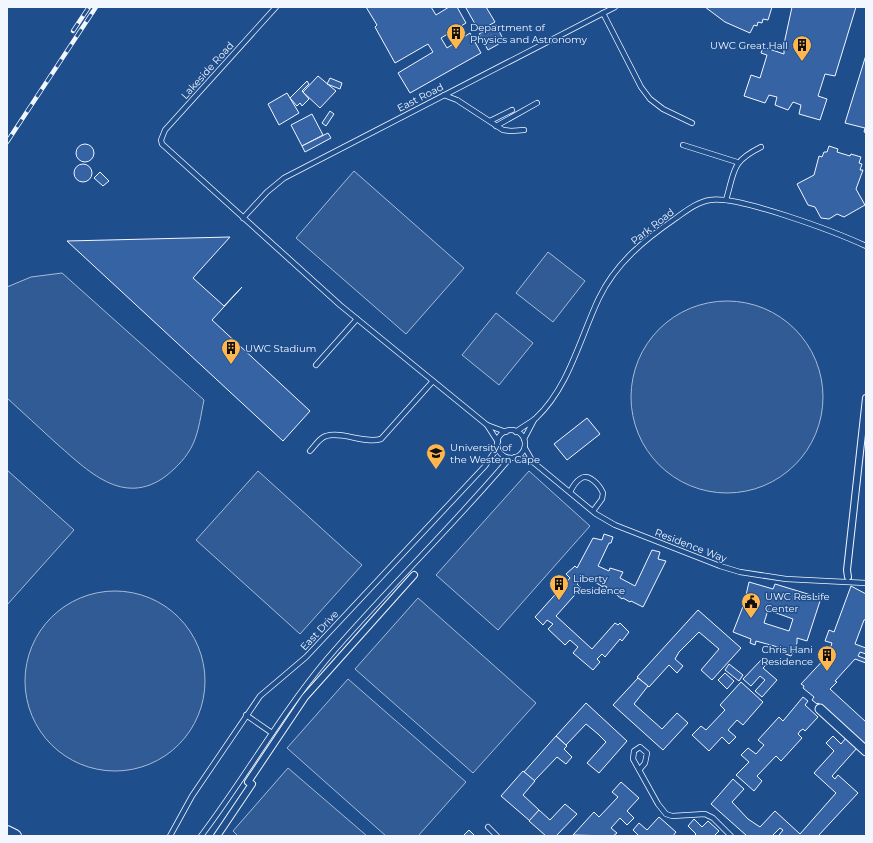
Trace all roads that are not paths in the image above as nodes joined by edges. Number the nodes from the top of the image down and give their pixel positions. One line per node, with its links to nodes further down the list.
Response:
1 (276, 7): 15 (lane, Lakeside Road)
2 (615, 7): 3 (lane, East Road)
3 (603, 13): 4 (lane, East Road); 8 (lane)
4 (444, 95): 7 (lane); 15 (lane, East Road)
5 (537, 103): 9 (lane)
6 (512, 110): 7 (lane)
7 (490, 121): 9 (lane)
8 (692, 123)
9 (496, 126): 10 (lane)
10 (524, 130)
11 (684, 145): 13 (lane)
12 (761, 147): 13 (lane)
13 (738, 162): 14 (lane)
14 (726, 200): 16 (lane, Park Road); 21 (lane, Park Road)
15 (243, 218): 17 (lane)
16 (866, 246)
17 (357, 319): 18 (lane); 19 (lane)
18 (316, 366)
19 (433, 381): 22 (lane); 28 (lane)
20 (866, 398): 34 (street)
21 (535, 418): 24 (lane, Park Road); 25 (lane, Park Road)
22 (487, 425): 23 (lane); 26 (lane)
23 (506, 432): 24 (lane); 26 (lane)
24 (516, 432): 25 (lane)
25 (524, 439): 27 (lane)
26 (498, 444): 29 (lane); 37 (lane, East Drive)
27 (525, 448): 29 (lane); 30 (lane, Residence Way)
28 (310, 451)
29 (513, 458): 30 (lane, Residence Way); 38 (lane)
30 (533, 462): 31 (lane, Residence Way)
31 (570, 492): 32 (lane, Residence Way); 32 (lane)
32 (593, 511): 35 (lane, Residence Way)
33 (414, 575): 46 (street)
34 (848, 577)
35 (866, 583)
36 (820, 709): 39 (street)
37 (246, 715): 38 (lane); 44 (lane, East Drive)
38 (272, 733): 45 (lane)
39 (866, 751)
40 (640, 769): 40 (lane); 48 (lane)
41 (488, 827): 47 (lane)
42 (7, 832): 43 (main road)
43 (15, 836)
44 (170, 836)
45 (201, 836)
46 (216, 836)
47 (497, 836)
48 (731, 836)

